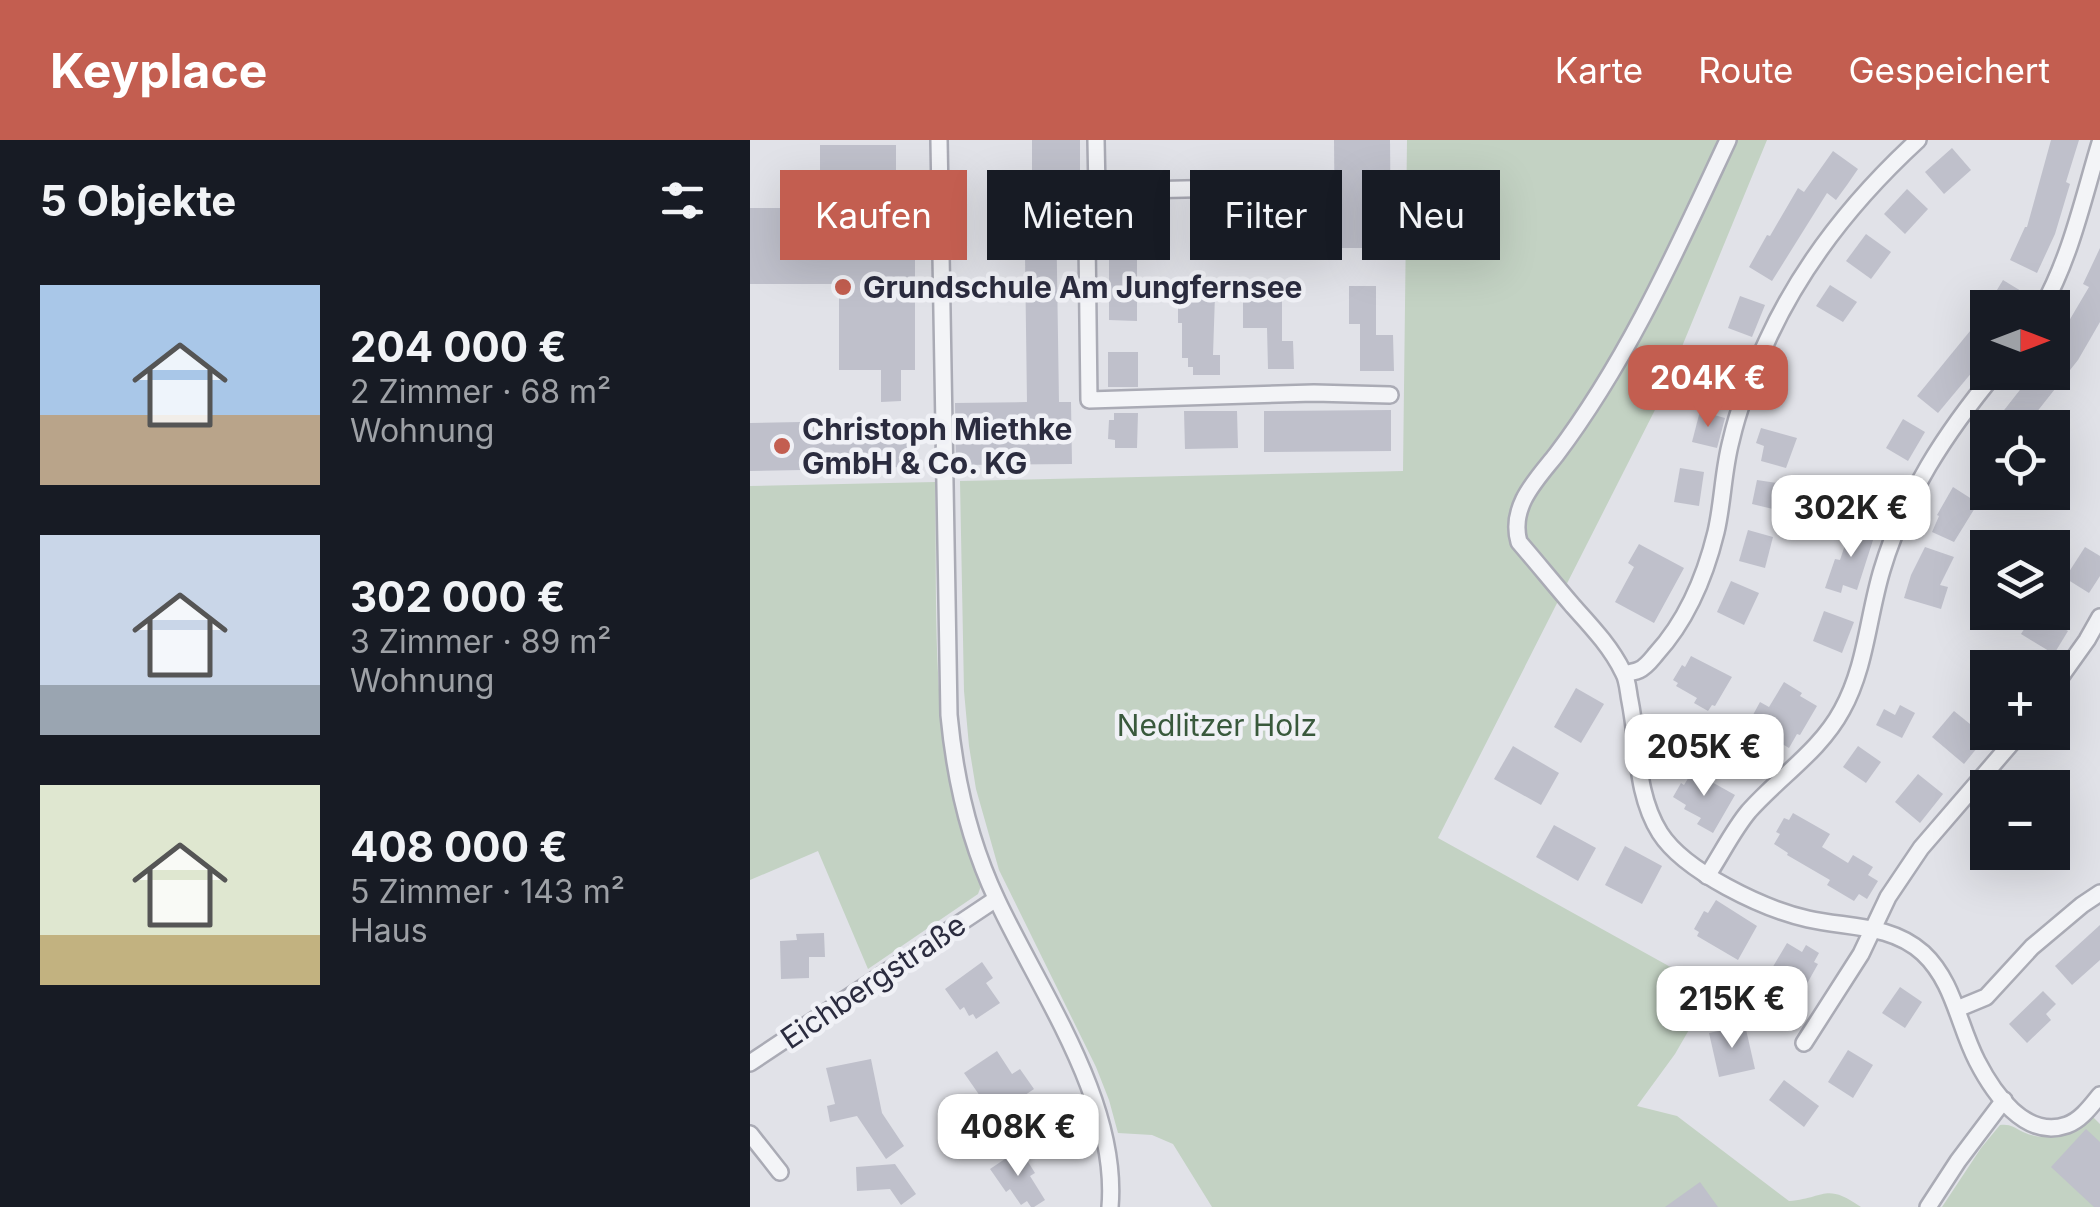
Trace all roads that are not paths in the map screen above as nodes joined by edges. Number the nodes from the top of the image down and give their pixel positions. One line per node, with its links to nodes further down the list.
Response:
1 (940, 140): 17 (street)
2 (1096, 140): 6 (street)
3 (1728, 140): 13 (street)
4 (1918, 140): 13 (street)
5 (2100, 143): 8 (street)
6 (1097, 170)
7 (1087, 260): 10 (street)
8 (2052, 290)
9 (1982, 390): 15 (street)
10 (1390, 395)
11 (2100, 616): 12 (street)
12 (2070, 664)
13 (1624, 674): 15 (street)
14 (2006, 750): 18 (street)
15 (1707, 876): 18 (street)
16 (2100, 893): 19 (street)
17 (996, 899): 21 (street, Eichbergstraße); 26 (street)
18 (1874, 929): 19 (street); 20 (street)
19 (1956, 1008): 23 (street)
20 (1804, 1043)
21 (750, 1063)
22 (2100, 1095): 23 (street)
23 (2004, 1100): 27 (street)
24 (750, 1134): 25 (street)
25 (780, 1172)
26 (1110, 1207)
27 (1928, 1207)

